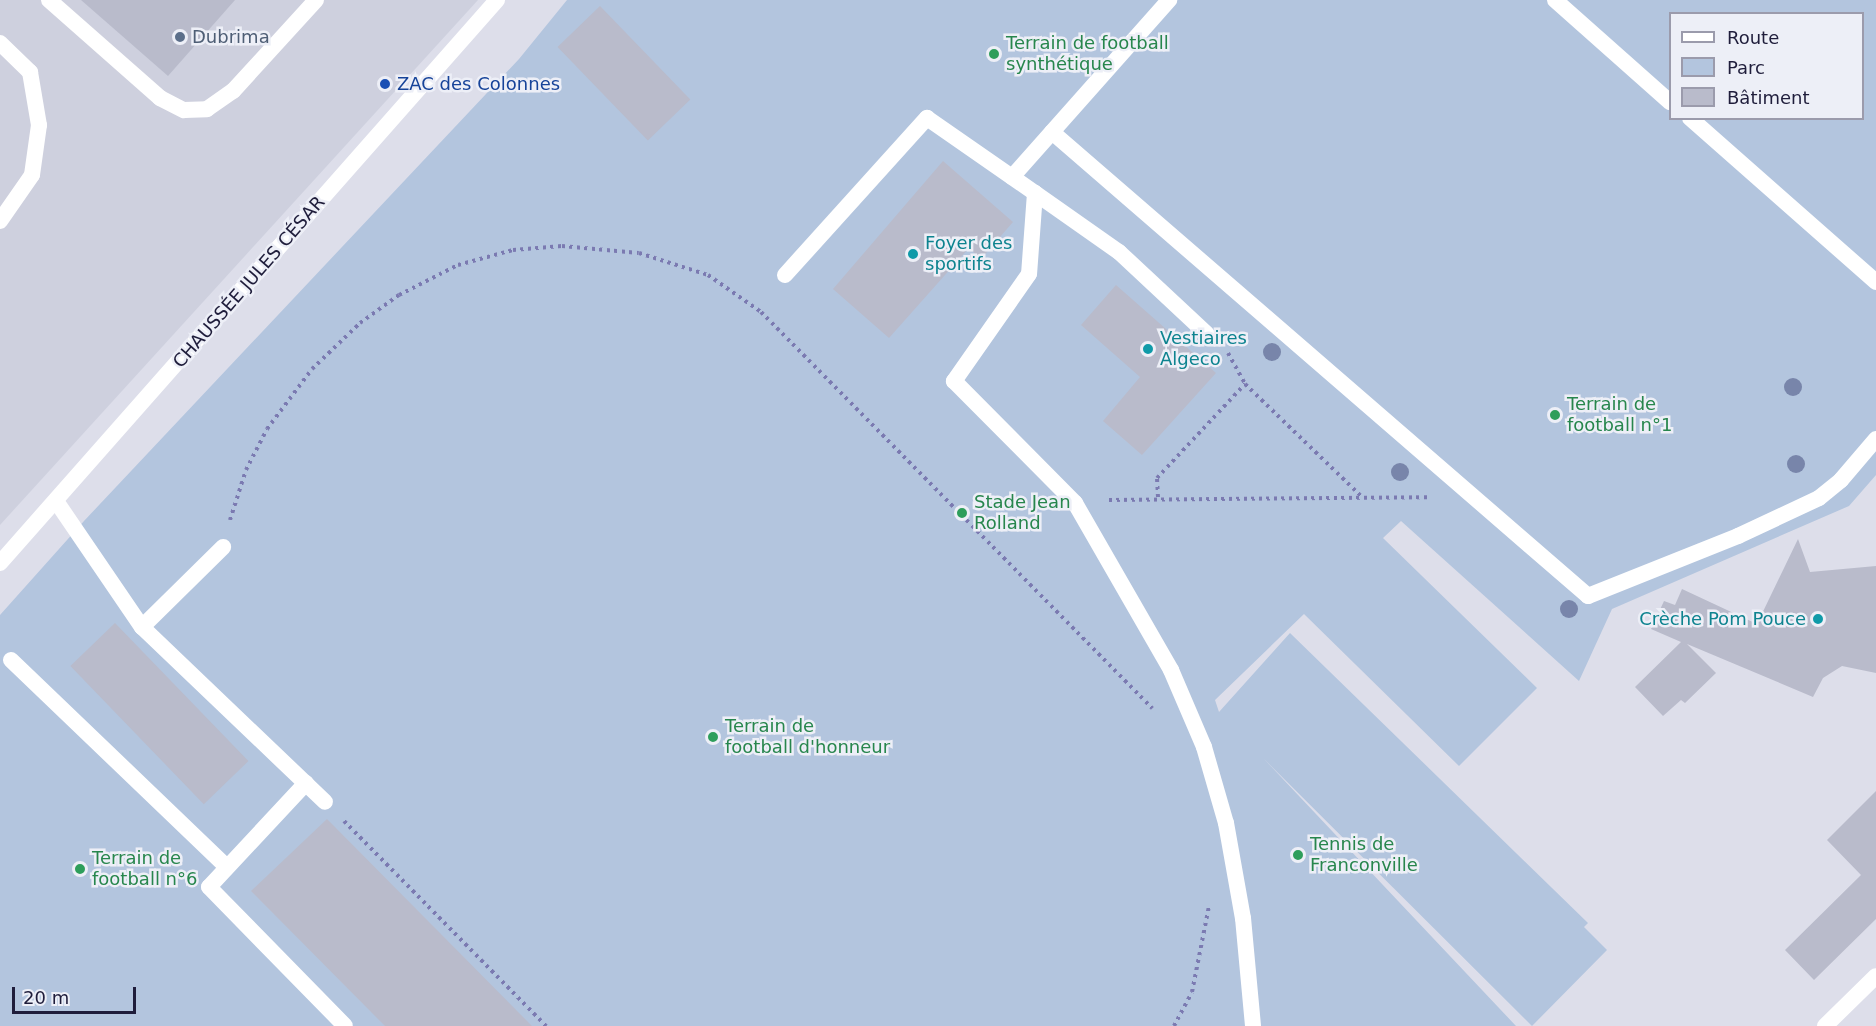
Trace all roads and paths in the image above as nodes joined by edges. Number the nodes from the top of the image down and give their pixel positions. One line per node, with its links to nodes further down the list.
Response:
1 (49, 0): 2 (street)
2 (316, 0)
3 (497, 0): 21 (street, CHAUSSÉE JULES CÉSAR)
4 (1169, 0): 9 (street)
5 (1555, 0): 7 (street)
6 (0, 43): 12 (street)
7 (1669, 100)
8 (1692, 120): 14 (street)
9 (1052, 132): 10 (street); 18 (street)
10 (1012, 177): 11 (street); 13 (street)
11 (1035, 193): 15 (street); 22 (street)
12 (0, 221)
13 (785, 275)
14 (1876, 282)
15 (1208, 334): 16 (path)
16 (1245, 384): 19 (path); 20 (path)
17 (1876, 439): 18 (street)
18 (1471, 496): 20 (path)
19 (1158, 497): 20 (path); 22 (path)
20 (1364, 499)
21 (56, 501): 24 (street, CHAUSSÉE JULES CÉSAR); 25 (street)
22 (1075, 503): 36 (street)
23 (223, 547): 25 (street); 27 (path)
24 (0, 563)
25 (142, 627): 28 (street)
26 (11, 660): 30 (street)
27 (1155, 712)
28 (306, 783): 29 (street); 30 (street)
29 (325, 801): 34 (path)
30 (227, 867): 33 (street)
31 (1210, 896): 35 (path)
32 (1876, 976): 37 (street)
33 (345, 1026)
34 (546, 1026)
35 (1174, 1026)
36 (1253, 1026)
37 (1825, 1026)

